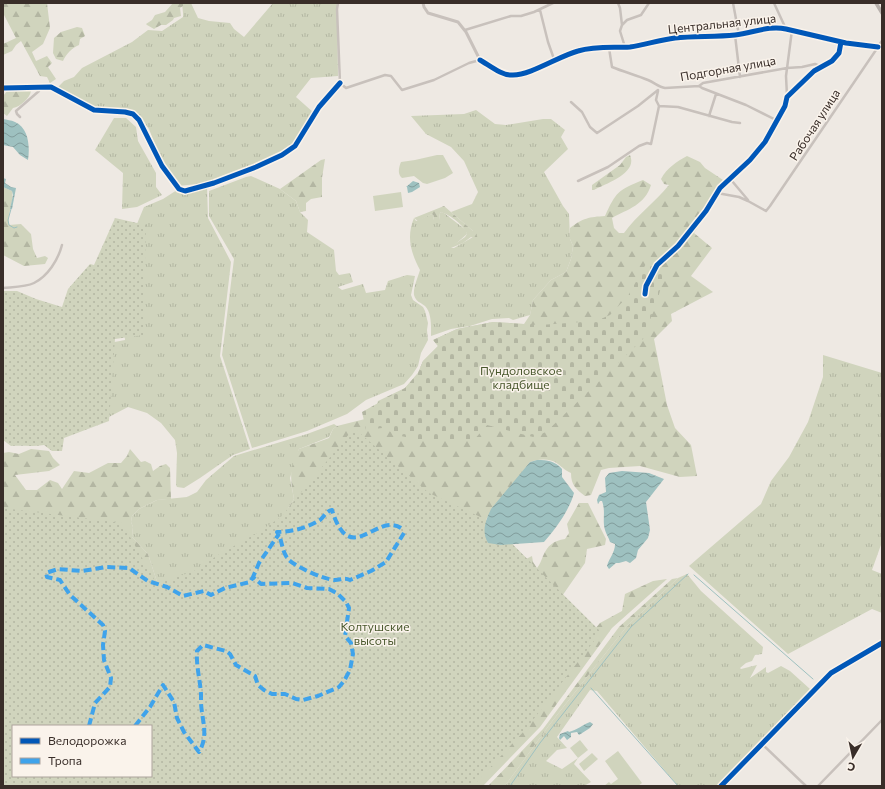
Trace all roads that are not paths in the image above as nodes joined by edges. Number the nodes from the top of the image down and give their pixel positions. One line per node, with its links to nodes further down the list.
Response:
1 (338, 3): 26 (street)
2 (423, 3): 13 (street)
3 (553, 3): 9 (street)
4 (618, 3): 11 (street)
5 (649, 3): 11 (street)
6 (733, 3): 15 (street)
7 (774, 3): 12 (street)
8 (876, 3): 10 (main road)
9 (540, 10): 13 (street); 21 (street)
10 (882, 13)
11 (622, 25): 18 (street)
12 (786, 29): 14 (street, Центральная улица); 15 (street, Центральная улица)
13 (465, 30): 22 (street)
14 (792, 30): 17 (street, Центральная улица); 24 (street)
15 (737, 35): 18 (street, Центральная улица); 25 (street)
16 (882, 41): 19 (street)
17 (841, 42): 19 (street, Центральная улица); 23 (street)
18 (624, 47): 20 (street, Центральная улица)
19 (878, 47): 42 (street, Рабочая улица)
20 (609, 48): 21 (street, Центральная улица); 30 (street, Подгорная улица)
21 (554, 59): 22 (street, Центральная улица)
22 (480, 60): 26 (street)
23 (822, 67): 24 (street, Подгорная улица); 32 (street)
24 (787, 68): 25 (street, Подгорная улица); 32 (street)
25 (740, 77): 27 (street, Подгорная улица)
26 (340, 82): 28 (street)
27 (699, 86): 30 (street, Подгорная улица); 31 (street)
28 (40, 87): 29 (street); 36 (street)
29 (3, 88)
30 (659, 89): 33 (street); 34 (street)
31 (716, 94): 35 (street); 37 (street)
32 (787, 96): 37 (street)
33 (571, 102)
34 (659, 106): 35 (street); 40 (street)
35 (709, 116): 38 (street)
36 (20, 117)
37 (776, 120): 39 (street)
38 (740, 123)
39 (729, 179): 41 (street); 42 (street)
40 (578, 181)
41 (717, 193): 42 (street); 45 (street)
42 (748, 201)
43 (62, 246): 44 (street)
44 (3, 288)
45 (645, 294)
46 (882, 642): 48 (street)
47 (882, 720): 51 (street)
48 (762, 744): 49 (street); 50 (street)
49 (721, 786)
50 (806, 786)
51 (818, 786)

